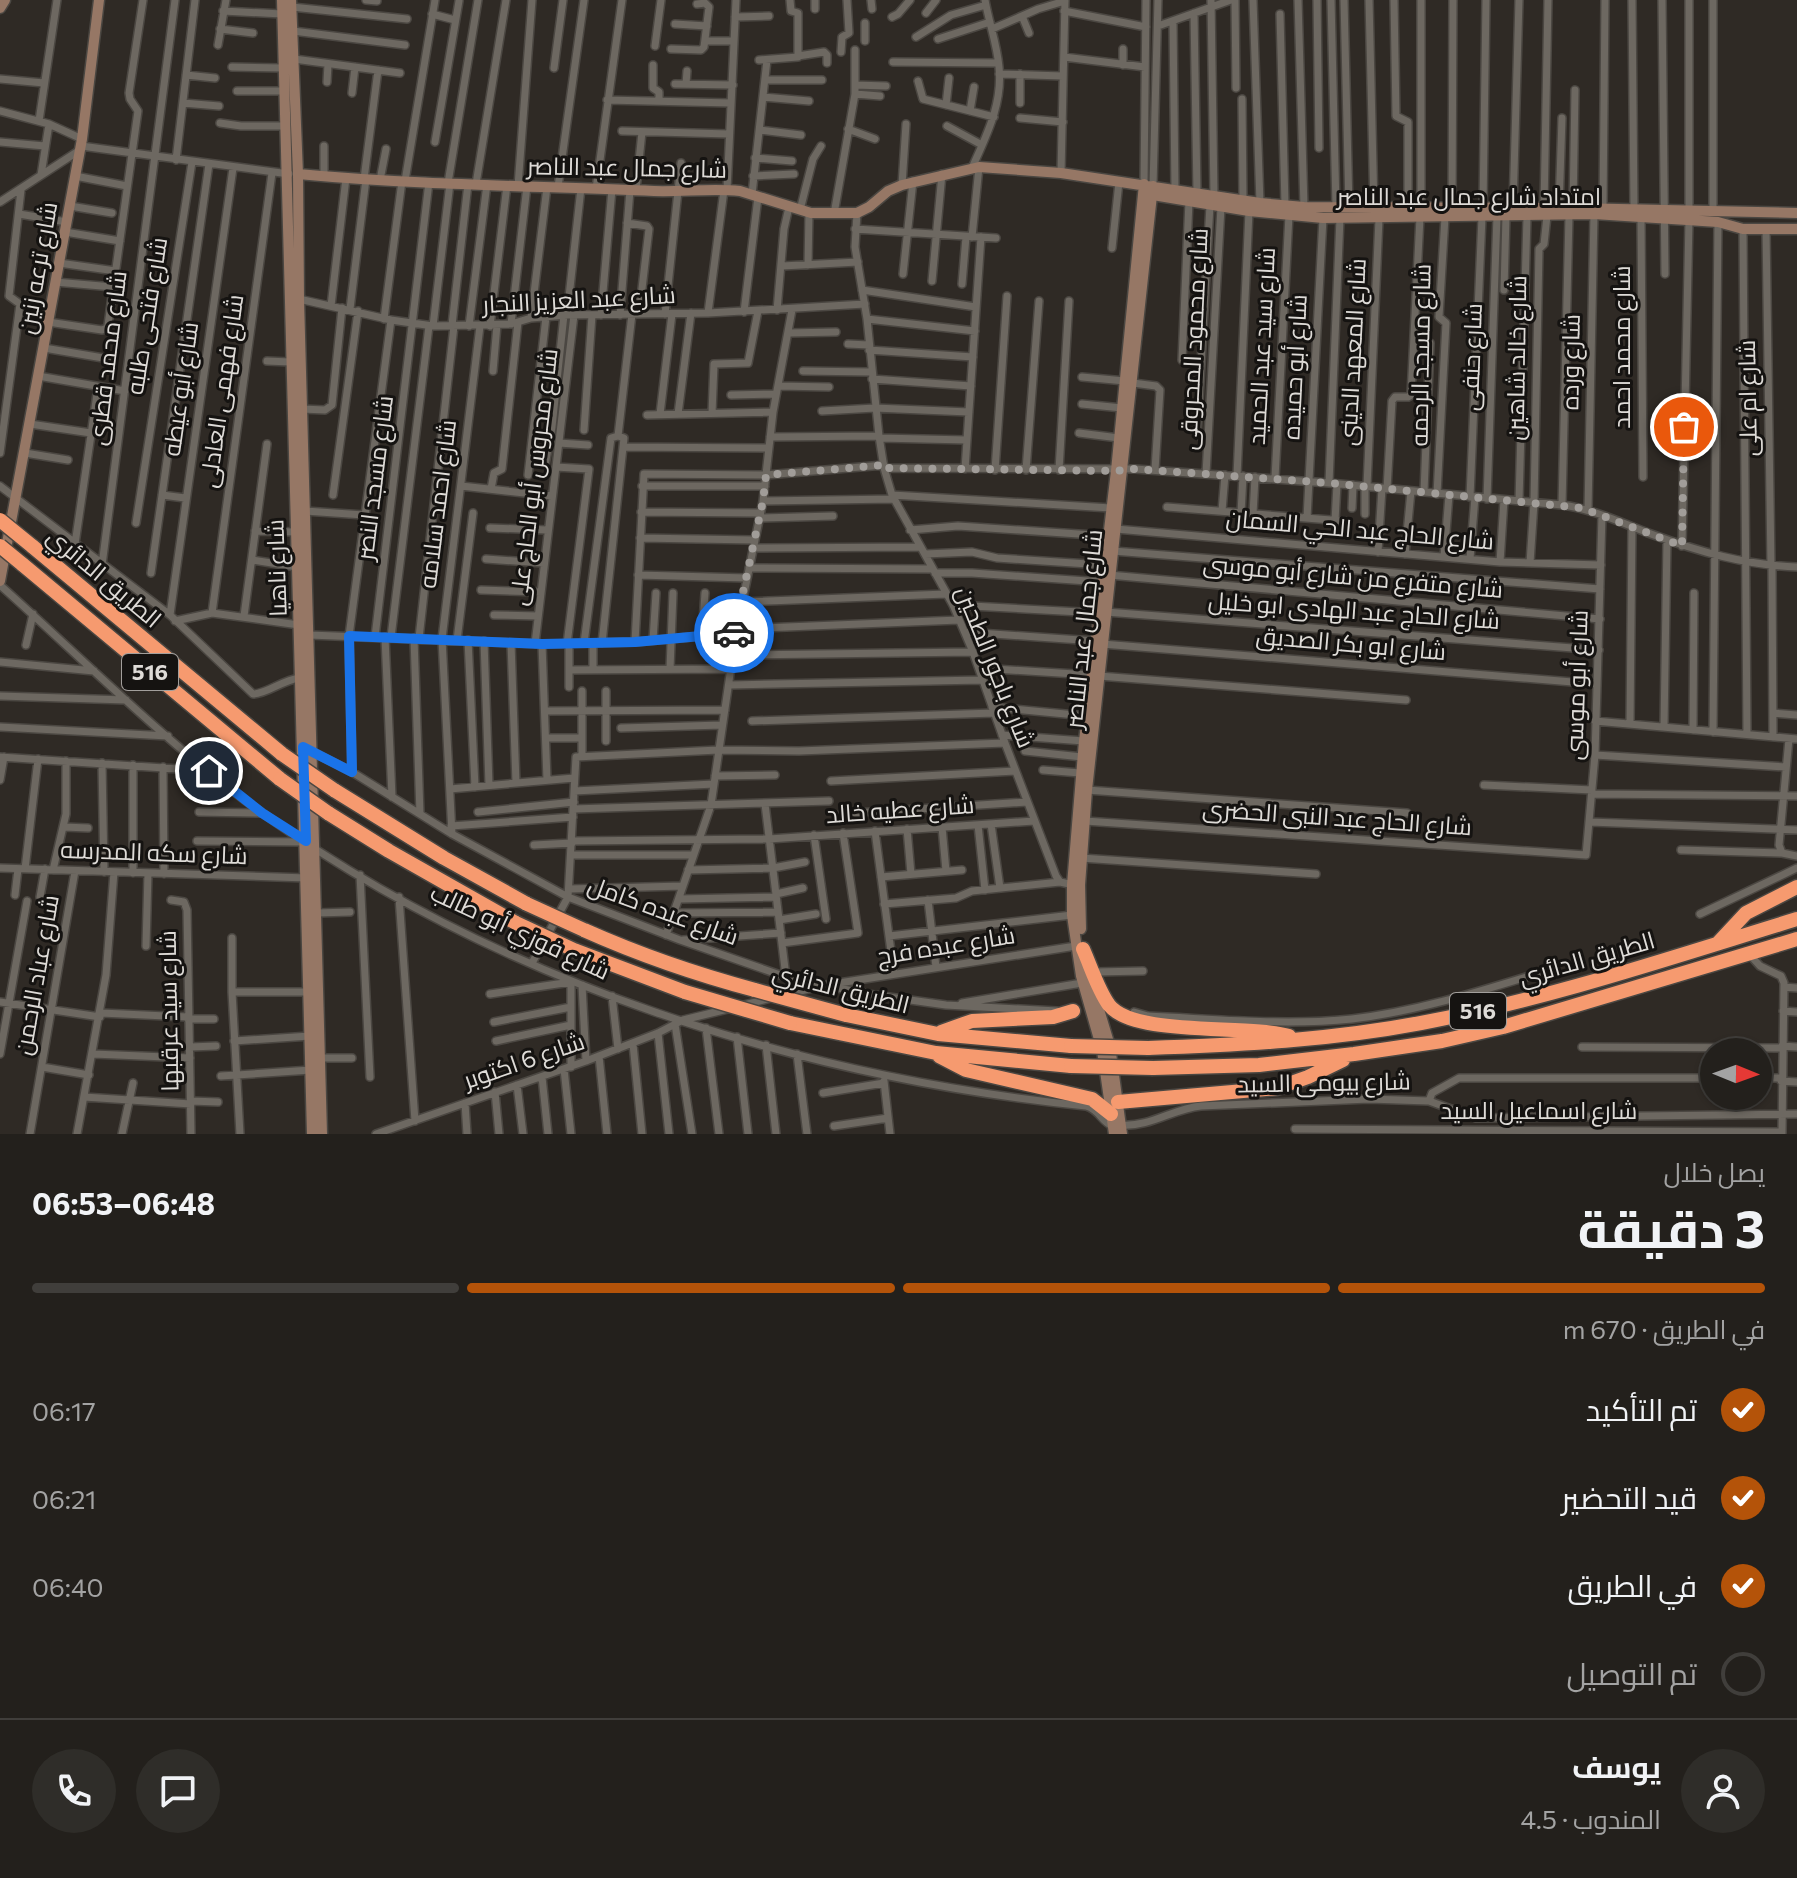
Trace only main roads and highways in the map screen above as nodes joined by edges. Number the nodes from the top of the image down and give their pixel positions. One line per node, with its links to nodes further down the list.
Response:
1 (0, 520): 9 (highway, الطريق الدائري / 516, bridge)
2 (0, 546): 11 (highway, الطريق الدائري / 516, bridge)
3 (1797, 887): 6 (highway)
4 (1797, 919): 6 (highway, الطريق الدائري / 516)
5 (1797, 939): 12 (highway, الطريق الدائري / 516)
6 (1718, 943): 10 (highway, الطريق الدائري / 516)
7 (1080, 945): 10 (highway)
8 (1073, 1011): 9 (highway)
9 (938, 1034): 10 (highway, الطريق الدائري / 516, bridge)
10 (1301, 1040)
11 (936, 1053): 12 (highway, الطريق الدائري / 516, bridge); 13 (highway)
12 (1354, 1054): 13 (highway)
13 (1117, 1122)

